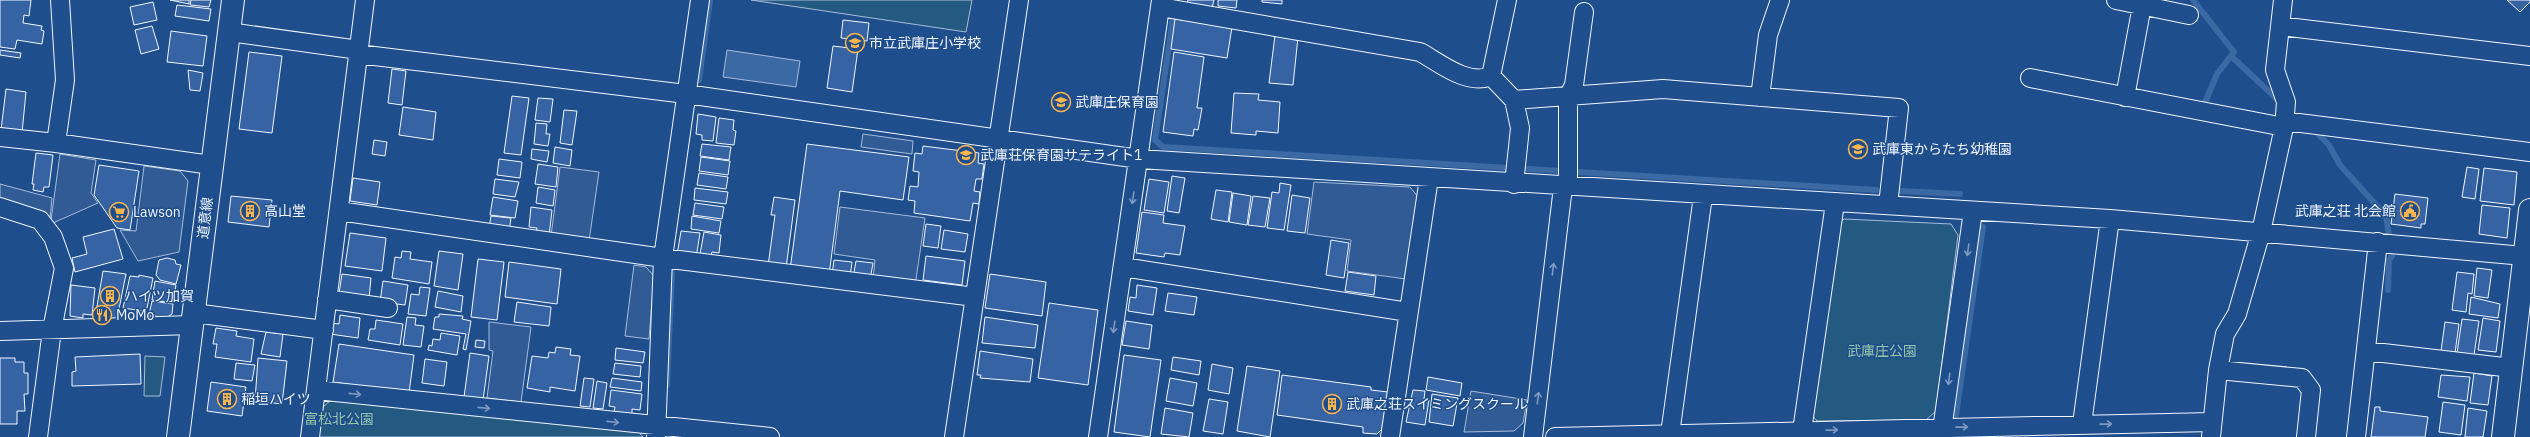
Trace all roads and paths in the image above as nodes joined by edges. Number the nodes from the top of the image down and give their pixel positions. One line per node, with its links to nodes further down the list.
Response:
1 (60, 0): 28 (street)
2 (233, 0): 15 (street, 道意線)
3 (365, 0): 16 (street)
4 (700, 0): 20 (street)
5 (1018, 0): 27 (street)
6 (1507, 0): 18 (street)
7 (1780, 0): 23 (street)
8 (2116, 0): 10 (street)
9 (2283, 0): 14 (street)
10 (2142, 3): 13 (street); 21 (street)
11 (1160, 4): 18 (street); 30 (street)
12 (1584, 12): 22 (street)
13 (2189, 15)
14 (2280, 26): 17 (street); 25 (street)
15 (229, 32): 16 (street); 31 (street, 道意線)
16 (358, 52): 20 (street); 39 (street)
17 (2530, 56)
18 (1491, 76): 24 (street)
19 (2030, 78): 21 (street)
20 (686, 94): 27 (street); 46 (street)
21 (2125, 96): 25 (street)
22 (1568, 97): 23 (street); 24 (street); 34 (street)
23 (1760, 97): 37 (street)
24 (1514, 100): 32 (street)
25 (2284, 124): 29 (street); 43 (street)
26 (0, 137): 28 (street)
27 (999, 138): 30 (street); 48 (street)
28 (56, 143): 31 (street)
29 (2530, 152)
30 (1139, 159): 33 (street); 47 (street, one-way to 47)
31 (211, 165): 52 (street, 道意線)
32 (1515, 173): 33 (street); 34 (street)
33 (1429, 178): 51 (street)
34 (1567, 178): 35 (street); 73 (street, one-way to 34)
35 (1704, 196): 36 (street); 65 (street)
36 (1835, 203): 37 (street); 62 (street)
37 (1888, 205): 41 (street)
38 (0, 207): 53 (street)
39 (339, 210): 46 (street); 49 (street)
40 (2530, 210): 45 (street)
41 (1973, 212): 42 (street); 64 (street, one-way to 64)
42 (2110, 219): 43 (street); 60 (street)
43 (2261, 232): 44 (street); 58 (street)
44 (2378, 242): 45 (street); 56 (street)
45 (2524, 256): 57 (street)
46 (663, 258): 48 (street); 61 (street)
47 (1123, 267): 51 (street); 71 (street, one-way to 71)
48 (975, 297): 70 (street)
49 (327, 299): 50 (street); 54 (street)
50 (388, 308)
51 (1408, 312): 72 (street)
52 (193, 319): 53 (street); 54 (street); 67 (street, 道意線)
53 (52, 330): 55 (street); 66 (street)
54 (324, 330): 59 (street)
55 (0, 331)
56 (2366, 351): 57 (street); 76 (street)
57 (2512, 368): 77 (street)
58 (2218, 370): 63 (street); 75 (street)
59 (316, 390): 61 (street, one-way to 61); 68 (street)
60 (2082, 424): 63 (street, one-way to 63); 64 (street, one-way to 60)
61 (661, 429): 69 (street)
62 (1802, 430): 64 (street, one-way to 64); 65 (street)
63 (2212, 430)
64 (1942, 432)
65 (1670, 434): 74 (street)
66 (38, 437)
67 (178, 437)
68 (310, 437)
69 (770, 437)
70 (954, 437)
71 (1098, 437)
72 (1390, 437)
73 (1533, 437)
74 (1555, 437)
75 (2306, 437)
76 (2356, 437)
77 (2504, 437)

